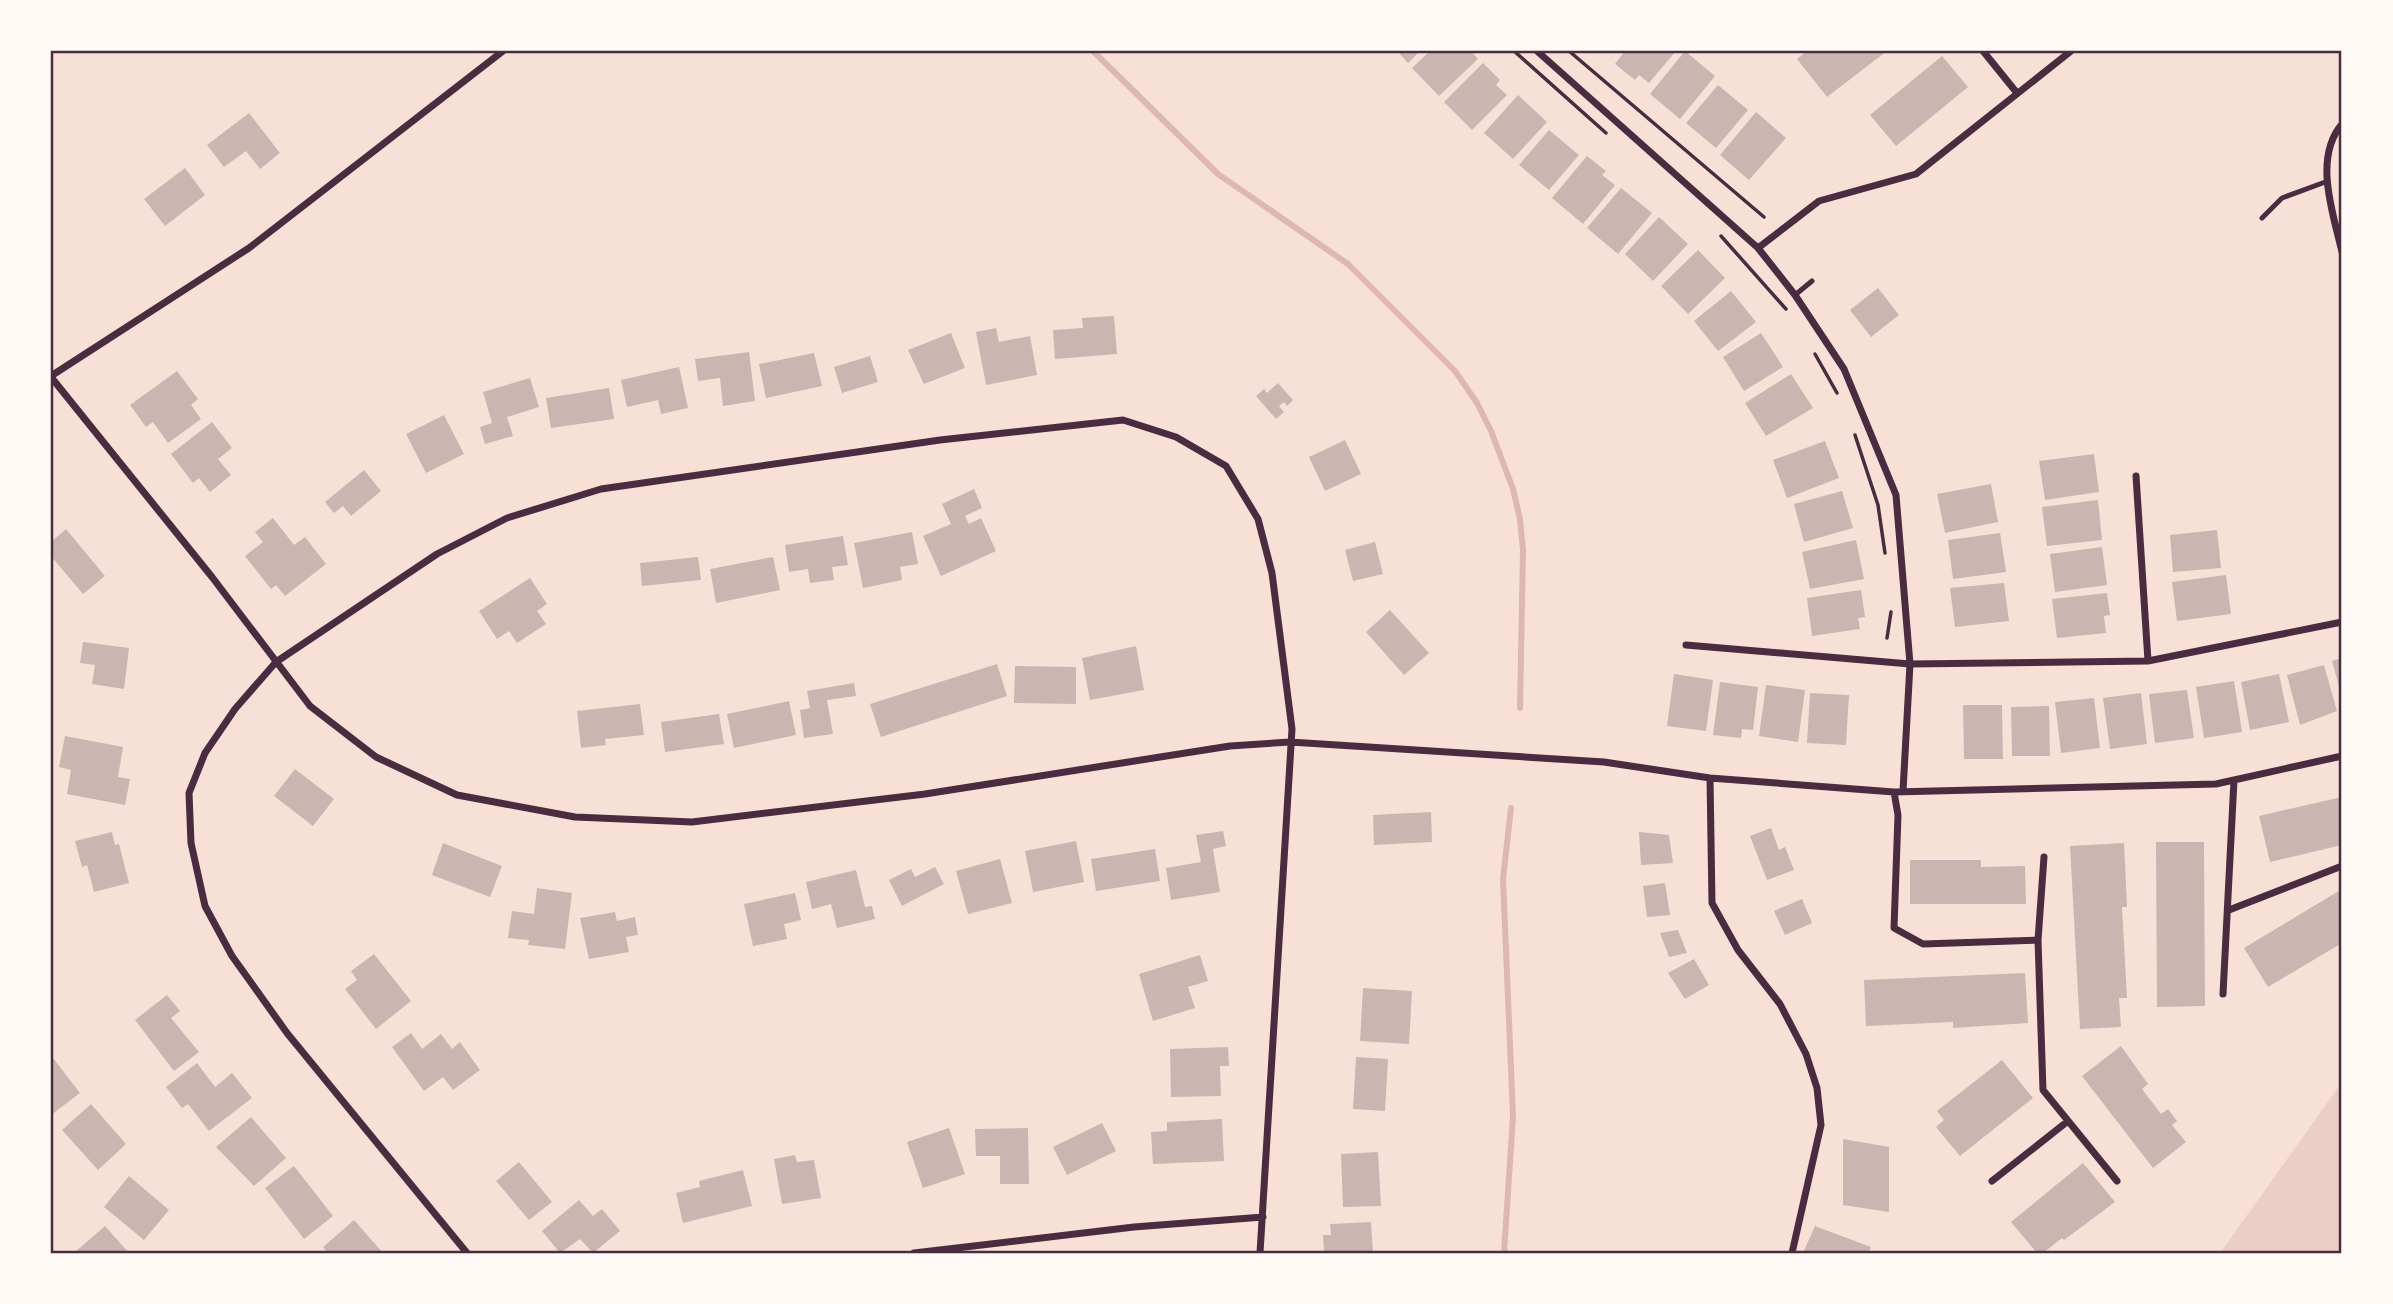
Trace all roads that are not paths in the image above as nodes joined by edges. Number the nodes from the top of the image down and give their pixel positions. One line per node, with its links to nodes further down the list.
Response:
1 (503, 51): 13 (street)
2 (1536, 51): 9 (street)
3 (1983, 51): 5 (street)
4 (2071, 51): 5 (street)
5 (2017, 93): 9 (street)
6 (2342, 124): 7 (street)
7 (2328, 181): 8 (lane); 10 (street)
8 (2262, 218)
9 (1758, 248): 12 (street)
10 (2342, 252)
11 (1812, 281): 12 (lane)
12 (1795, 295): 19 (street)
13 (51, 377): 18 (street)
14 (2136, 475): 17 (street)
15 (2342, 622): 17 (street)
16 (1686, 645): 19 (street)
17 (2148, 661): 19 (street)
18 (275, 662): 20 (street); 20 (street); 35 (street)
19 (1910, 664): 24 (street)
20 (1290, 743): 22 (street); 34 (street)
21 (2342, 756): 23 (street)
22 (1710, 778): 25 (street); 38 (street)
23 (2234, 780): 24 (street); 28 (street)
24 (1903, 791): 25 (street)
25 (1894, 792): 29 (street)
26 (2044, 857): 29 (street)
27 (2342, 866): 28 (street)
28 (2229, 910): 30 (street)
29 (2038, 940): 31 (street)
30 (2223, 994)
31 (2068, 1121): 32 (street); 33 (street)
32 (1992, 1181)
33 (2117, 1181)
34 (1263, 1217): 36 (street); 37 (street)
35 (467, 1253)
36 (914, 1253)
37 (1260, 1253)
38 (1792, 1253)

